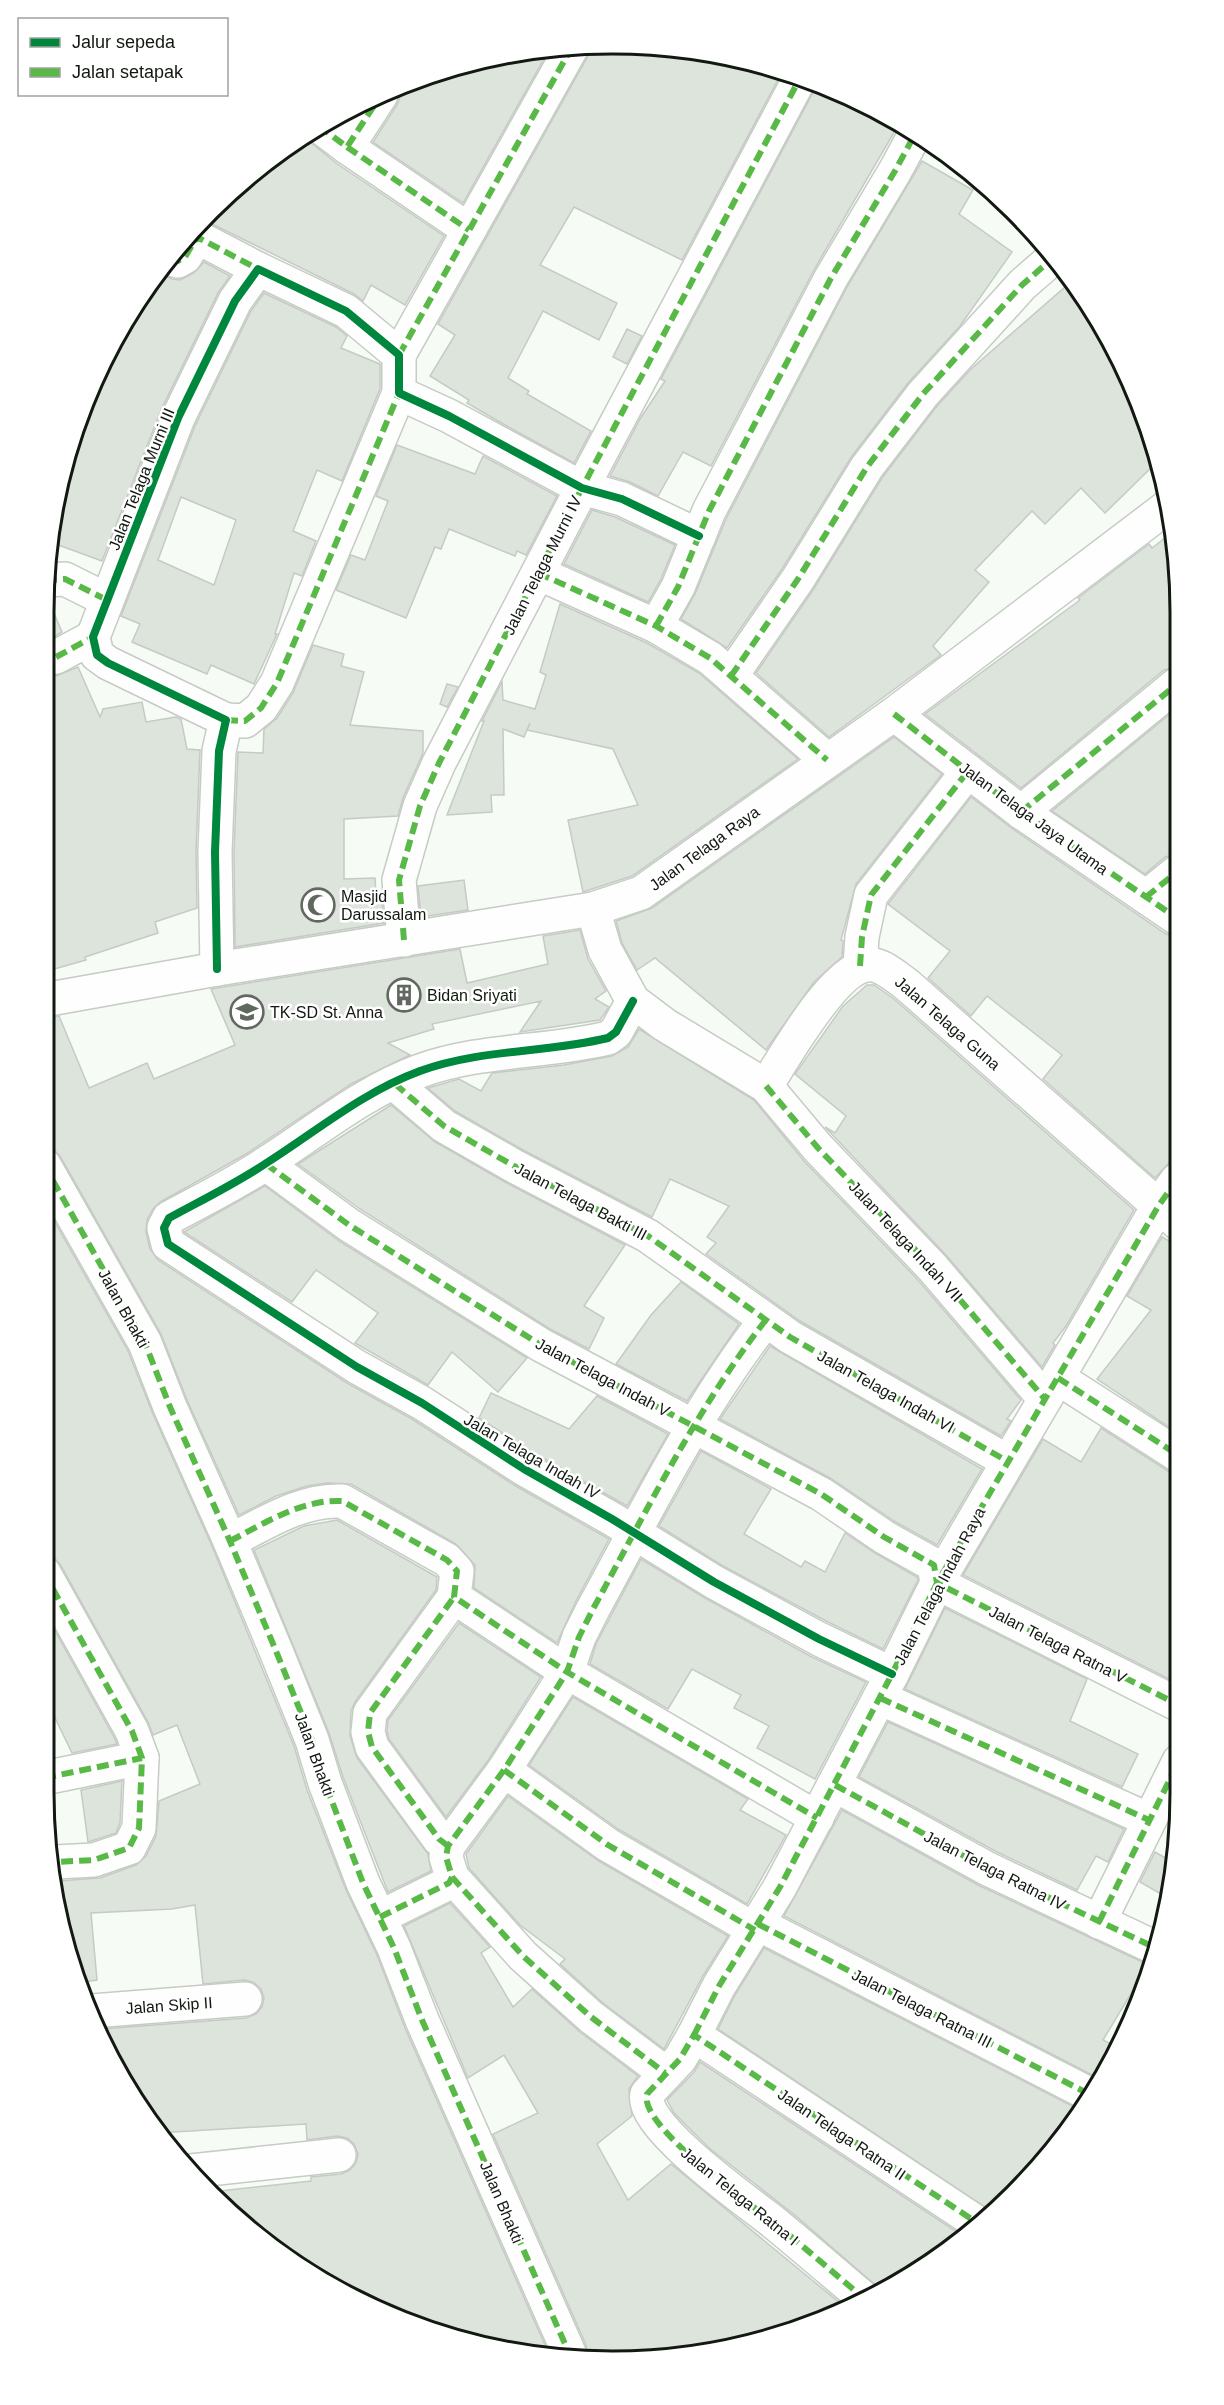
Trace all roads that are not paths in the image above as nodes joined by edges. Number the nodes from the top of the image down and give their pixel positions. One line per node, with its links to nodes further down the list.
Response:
1 (567, 56): 8 (street)
2 (796, 86): 15 (street, Jalan Telaga Murni IV)
3 (372, 109): 6 (street)
4 (327, 132): 6 (street)
5 (911, 141): 17 (street)
6 (347, 147): 8 (street)
7 (207, 228): 12 (street)
8 (469, 230): 13 (street)
9 (193, 243): 10 (street)
10 (178, 261)
11 (1047, 263): 24 (street)
12 (258, 269): 13 (street); 20 (street, Jalan Telaga Murni III)
13 (399, 355): 14 (street)
14 (399, 393): 15 (street); 27 (street)
15 (582, 488): 17 (street); 18 (street, Jalan Telaga Murni IV)
16 (1160, 512): 26 (street, Jalan Telaga Raya)
17 (699, 536): 21 (street)
18 (538, 573): 21 (street); 35 (street, Jalan Telaga Murni IV)
19 (55, 579): 20 (street)
20 (106, 600): 22 (street, Jalan Telaga Murni III)
21 (656, 626): 24 (street)
22 (93, 637): 23 (street); 27 (street)
23 (56, 657)
24 (731, 676): 28 (street)
25 (1170, 690): 30 (street)
26 (894, 714): 28 (street, Jalan Telaga Raya); 29 (street, Jalan Telaga Jaya Utama)
27 (226, 720): 37 (street)
28 (827, 759): 33 (street, Jalan Telaga Raya)
29 (968, 771): 30 (street, Jalan Telaga Jaya Utama); 36 (street)
30 (1021, 812): 32 (street, Jalan Telaga Jaya Utama)
31 (1170, 878): 32 (street)
32 (1146, 897): 34 (street, Jalan Telaga Jaya Utama)
33 (593, 909): 35 (street, Jalan Telaga Raya); 39 (street)
34 (1170, 913)
35 (404, 940): 37 (street, Jalan Telaga Raya)
36 (860, 966): 41 (street); 44 (street, Jalan Telaga Guna)
37 (217, 969): 38 (street, Jalan Telaga Raya)
38 (54, 998)
39 (633, 1001): 40 (street); 41 (street)
40 (395, 1084): 42 (street); 46 (street, Jalan Telaga Bakti III)
41 (766, 1086): 47 (street, Jalan Telaga Indah VII)
42 (266, 1164): 48 (street, Jalan Telaga Indah V); 51 (street, Jalan Telaga Indah IV)
43 (54, 1182): 52 (street, Jalan Bhakti)
44 (1170, 1201)
45 (1170, 1204): 47 (street, Jalan Telaga Indah Raya)
46 (765, 1321): 48 (street); 50 (street, Jalan Telaga Indah VI)
47 (1051, 1388): 49 (street, Jalan Telaga Indah VII); 50 (street, Jalan Telaga Indah Raya)
48 (695, 1426): 51 (street); 53 (street, Jalan Telaga Indah V)
49 (1170, 1451)
50 (1007, 1461): 53 (street, Jalan Telaga Indah Raya)
51 (635, 1532): 56 (street); 57 (street, Jalan Telaga Indah IV)
52 (230, 1541): 55 (street); 68 (street, Jalan Bhakti)
53 (937, 1583): 57 (street, Jalan Telaga Indah Raya); 58 (street, Jalan Telaga Ratna V)
54 (54, 1591): 59 (street)
55 (454, 1597): 56 (street); 67 (street)
56 (567, 1672): 60 (street); 64 (street)
57 (886, 1686): 63 (street, Jalan Telaga Indah Raya); 65 (street, Jalan Telaga Indah IV)
58 (1170, 1700)
59 (142, 1758): 61 (street); 66 (street)
60 (504, 1770): 67 (street); 70 (street, Jalan Telaga Ratna III)
61 (54, 1776)
62 (1170, 1779): 65 (street)
63 (835, 1785): 64 (street, Jalan Telaga Indah Raya); 69 (street, Jalan Telaga Ratna IV)
64 (817, 1818): 70 (street, Jalan Telaga Indah Raya)
65 (1149, 1820): 69 (street)
66 (59, 1862)
67 (450, 1862): 68 (street); 75 (street)
68 (380, 1917): 81 (street, Jalan Bhakti)
69 (1099, 1922): 71 (street, Jalan Telaga Ratna IV)
70 (756, 1927): 74 (street, Jalan Telaga Indah Raya); 76 (street, Jalan Telaga Ratna III)
71 (1148, 1945)
72 (245, 1999): 73 (street, Jalan Skip II)
73 (98, 2011)
74 (701, 2040): 75 (street, Jalan Telaga Ratna I); 79 (street, Jalan Telaga Ratna II)
75 (665, 2073): 80 (street, Jalan Telaga Ratna I)
76 (1083, 2091)
77 (339, 2155): 78 (street)
78 (200, 2170)
79 (971, 2220)
80 (858, 2294)
81 (567, 2349)

